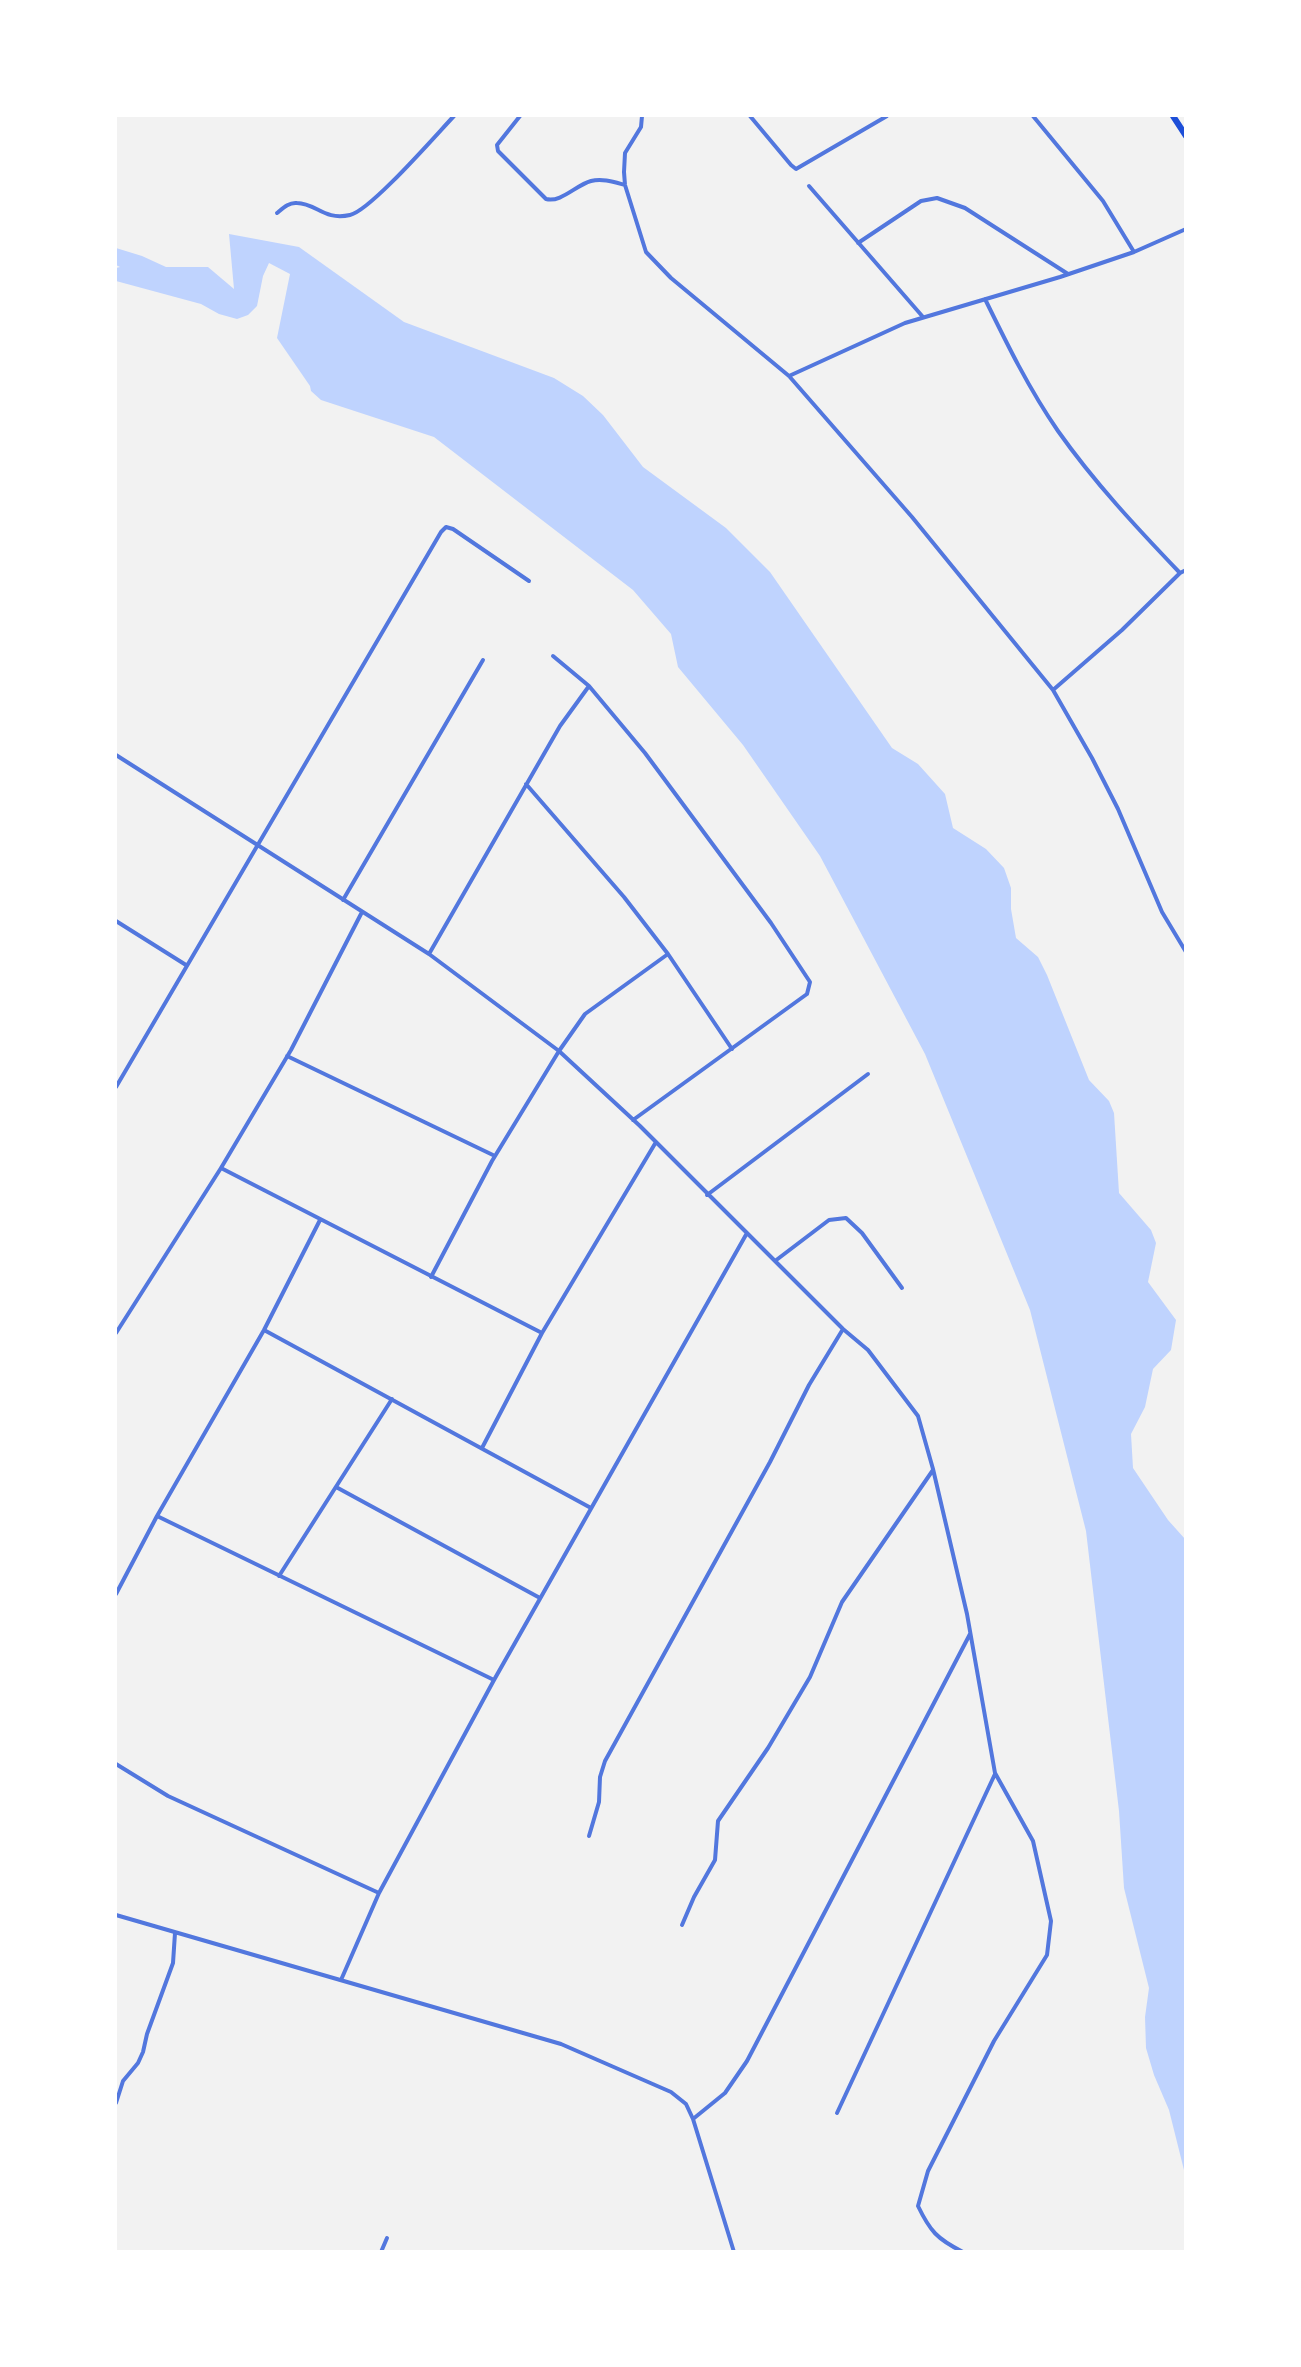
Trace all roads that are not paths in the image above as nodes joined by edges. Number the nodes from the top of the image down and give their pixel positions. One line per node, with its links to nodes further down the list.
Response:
1 (454, 116): 11 (street)
2 (520, 116): 9 (street)
3 (642, 116): 9 (street)
4 (750, 116): 5 (street)
5 (887, 116)
6 (1033, 116): 14 (street)
7 (1173, 116): 8 (main road)
8 (1185, 136)
9 (625, 184): 18 (street)
10 (809, 186): 13 (street)
11 (277, 213)
12 (1185, 229): 14 (street)
13 (858, 243): 15 (street); 17 (street)
14 (1134, 252): 15 (street)
15 (1069, 274): 16 (street)
16 (985, 299): 17 (street); 20 (street)
17 (923, 317): 18 (street)
18 (789, 376): 25 (street)
19 (1185, 570): 20 (street)
20 (1180, 573): 25 (street)
21 (529, 581): 28 (street)
22 (553, 656): 24 (street)
23 (483, 660): 29 (street)
24 (589, 686): 27 (street); 36 (street)
25 (1053, 690): 32 (street)
26 (116, 756): 28 (street)
27 (526, 784): 33 (street); 34 (street)
28 (257, 846): 29 (street); 35 (street)
29 (343, 900): 30 (street)
30 (362, 912): 33 (street); 38 (street)
31 (116, 921): 35 (street)
32 (1185, 952)
33 (429, 954): 37 (street)
34 (668, 954): 36 (street); 37 (street)
35 (186, 964): 41 (street)
36 (732, 1048): 43 (street)
37 (559, 1051): 43 (street); 45 (street)
38 (287, 1056): 45 (street); 46 (street)
39 (116, 1072): 41 (street)
40 (868, 1074): 47 (street)
41 (122, 1077): 42 (street)
42 (116, 1087)
43 (633, 1120): 44 (street)
44 (656, 1143): 47 (street); 56 (street)
45 (495, 1156): 51 (street)
46 (221, 1168): 48 (street); 55 (street)
47 (707, 1195): 49 (street)
48 (320, 1220): 51 (street); 54 (street)
49 (747, 1233): 50 (street); 61 (street)
50 (775, 1261): 52 (street); 53 (street)
51 (431, 1277): 56 (street)
52 (902, 1288)
53 (843, 1329): 59 (street); 70 (street)
54 (264, 1330): 57 (street); 62 (street)
55 (116, 1333)
56 (542, 1333): 58 (street)
57 (392, 1399): 58 (street); 60 (street)
58 (482, 1448): 61 (street)
59 (933, 1469): 66 (street); 73 (street)
60 (336, 1487): 63 (street); 65 (street)
61 (591, 1508): 65 (street)
62 (157, 1516): 63 (street); 64 (street)
63 (279, 1576): 67 (street)
64 (116, 1594)
65 (540, 1598): 67 (street)
66 (970, 1633): 69 (street); 78 (street)
67 (494, 1680): 71 (street)
68 (116, 1764): 71 (street)
69 (995, 1773): 77 (street); 82 (street)
70 (589, 1836)
71 (379, 1893): 75 (street)
72 (116, 1915): 74 (street)
73 (682, 1925)
74 (175, 1933): 75 (street); 76 (street)
75 (341, 1980): 78 (street)
76 (116, 2103)
77 (837, 2113)
78 (693, 2119): 81 (street)
79 (387, 2238): 80 (street)
80 (381, 2252)
81 (734, 2252)
82 (963, 2252)

